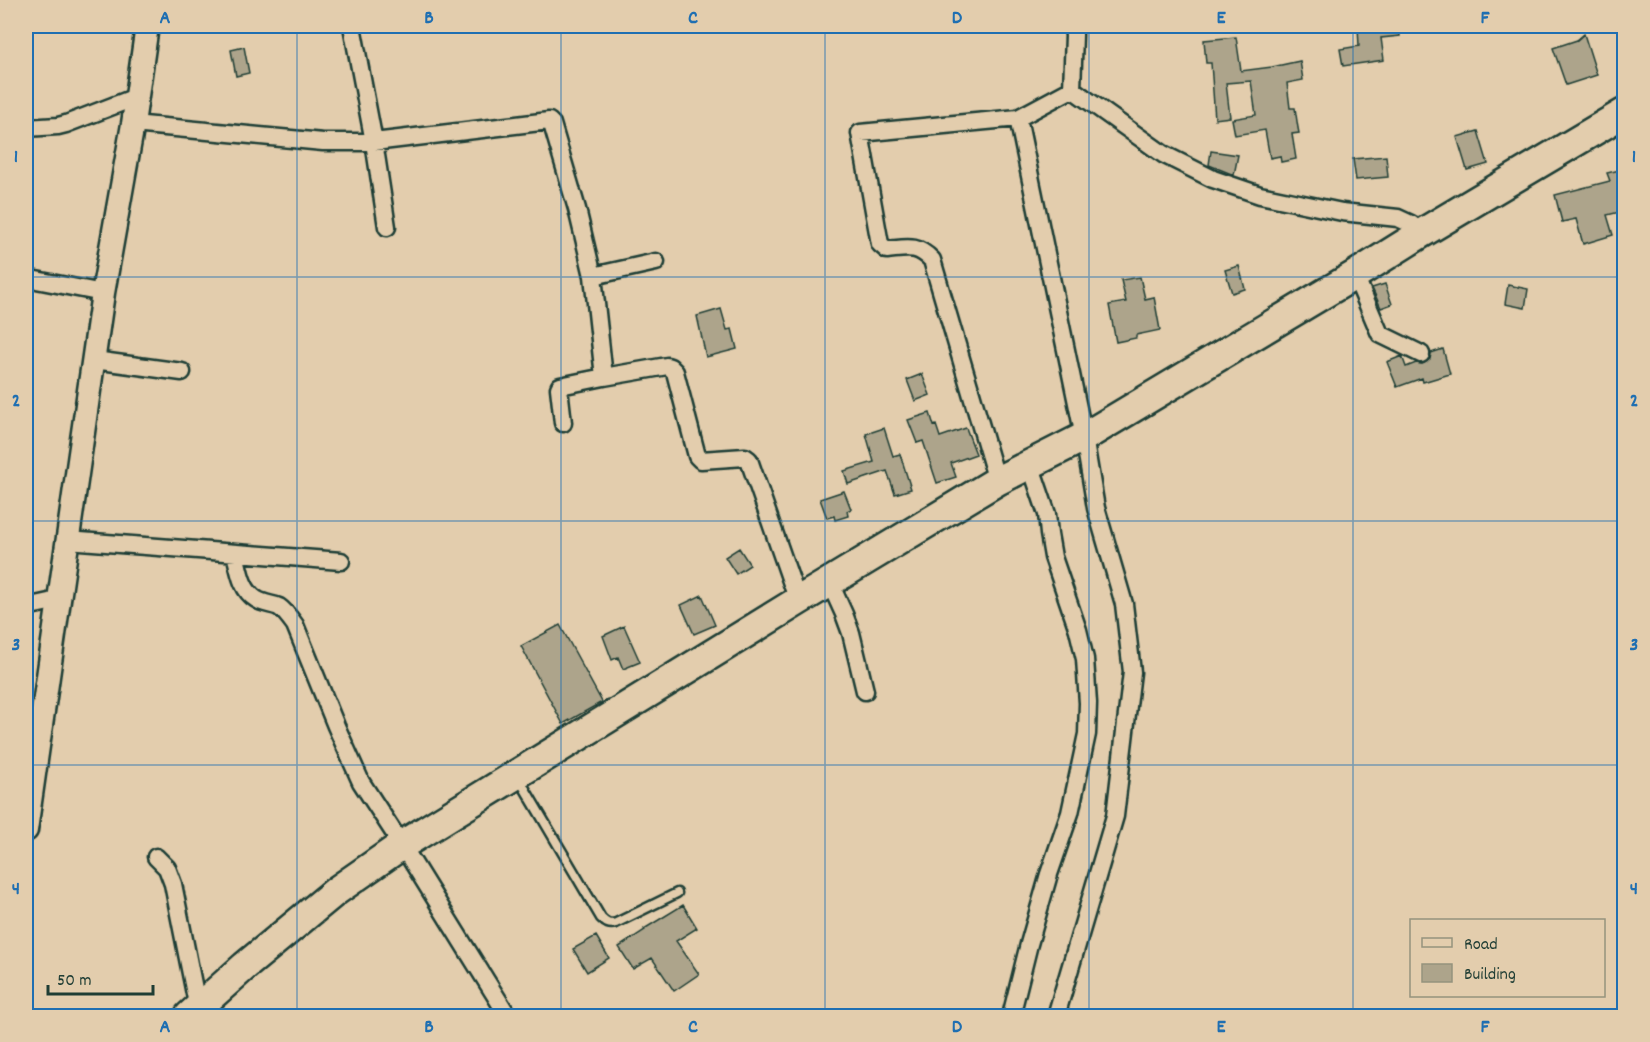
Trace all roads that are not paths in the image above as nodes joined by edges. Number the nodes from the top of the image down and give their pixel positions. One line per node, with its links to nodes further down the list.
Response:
1 (147, 26): 5 (main road)
2 (352, 26): 10 (street)
3 (1072, 26): 4 (street)
4 (1072, 89): 7 (street); 12 (street)
5 (136, 97): 8 (main road); 9 (street)
6 (1624, 113): 12 (highway)
7 (1018, 118): 23 (street); 25 (street)
8 (133, 123): 10 (street); 17 (main road)
9 (26, 128)
10 (374, 142): 11 (street); 15 (street)
11 (387, 227)
12 (1422, 233): 14 (highway)
13 (656, 262): 15 (street)
14 (1355, 275): 18 (street); 23 (highway)
15 (593, 276): 21 (street)
16 (26, 278): 17 (street)
17 (103, 293): 19 (main road)
18 (1421, 354)
19 (94, 360): 20 (street); 26 (main road)
20 (182, 372)
21 (604, 376): 22 (street); 31 (street)
22 (562, 423)
23 (1084, 437): 24 (highway); 42 (street)
24 (1030, 464): 25 (highway); 41 (street)
25 (997, 481): 29 (highway)
26 (67, 540): 27 (street); 30 (main road)
27 (235, 553): 28 (street); 36 (street)
28 (341, 561)
29 (830, 583): 31 (highway); 33 (street)
30 (58, 600): 32 (street); 35 (main road)
31 (798, 601): 34 (highway)
32 (26, 607)
33 (865, 691)
34 (517, 774): 36 (highway); 38 (lane)
35 (26, 830)
36 (402, 845): 39 (highway); 40 (street)
37 (156, 857): 39 (street)
38 (677, 893)
39 (193, 1013)
40 (508, 1017)
41 (1011, 1017)
42 (1056, 1017)

